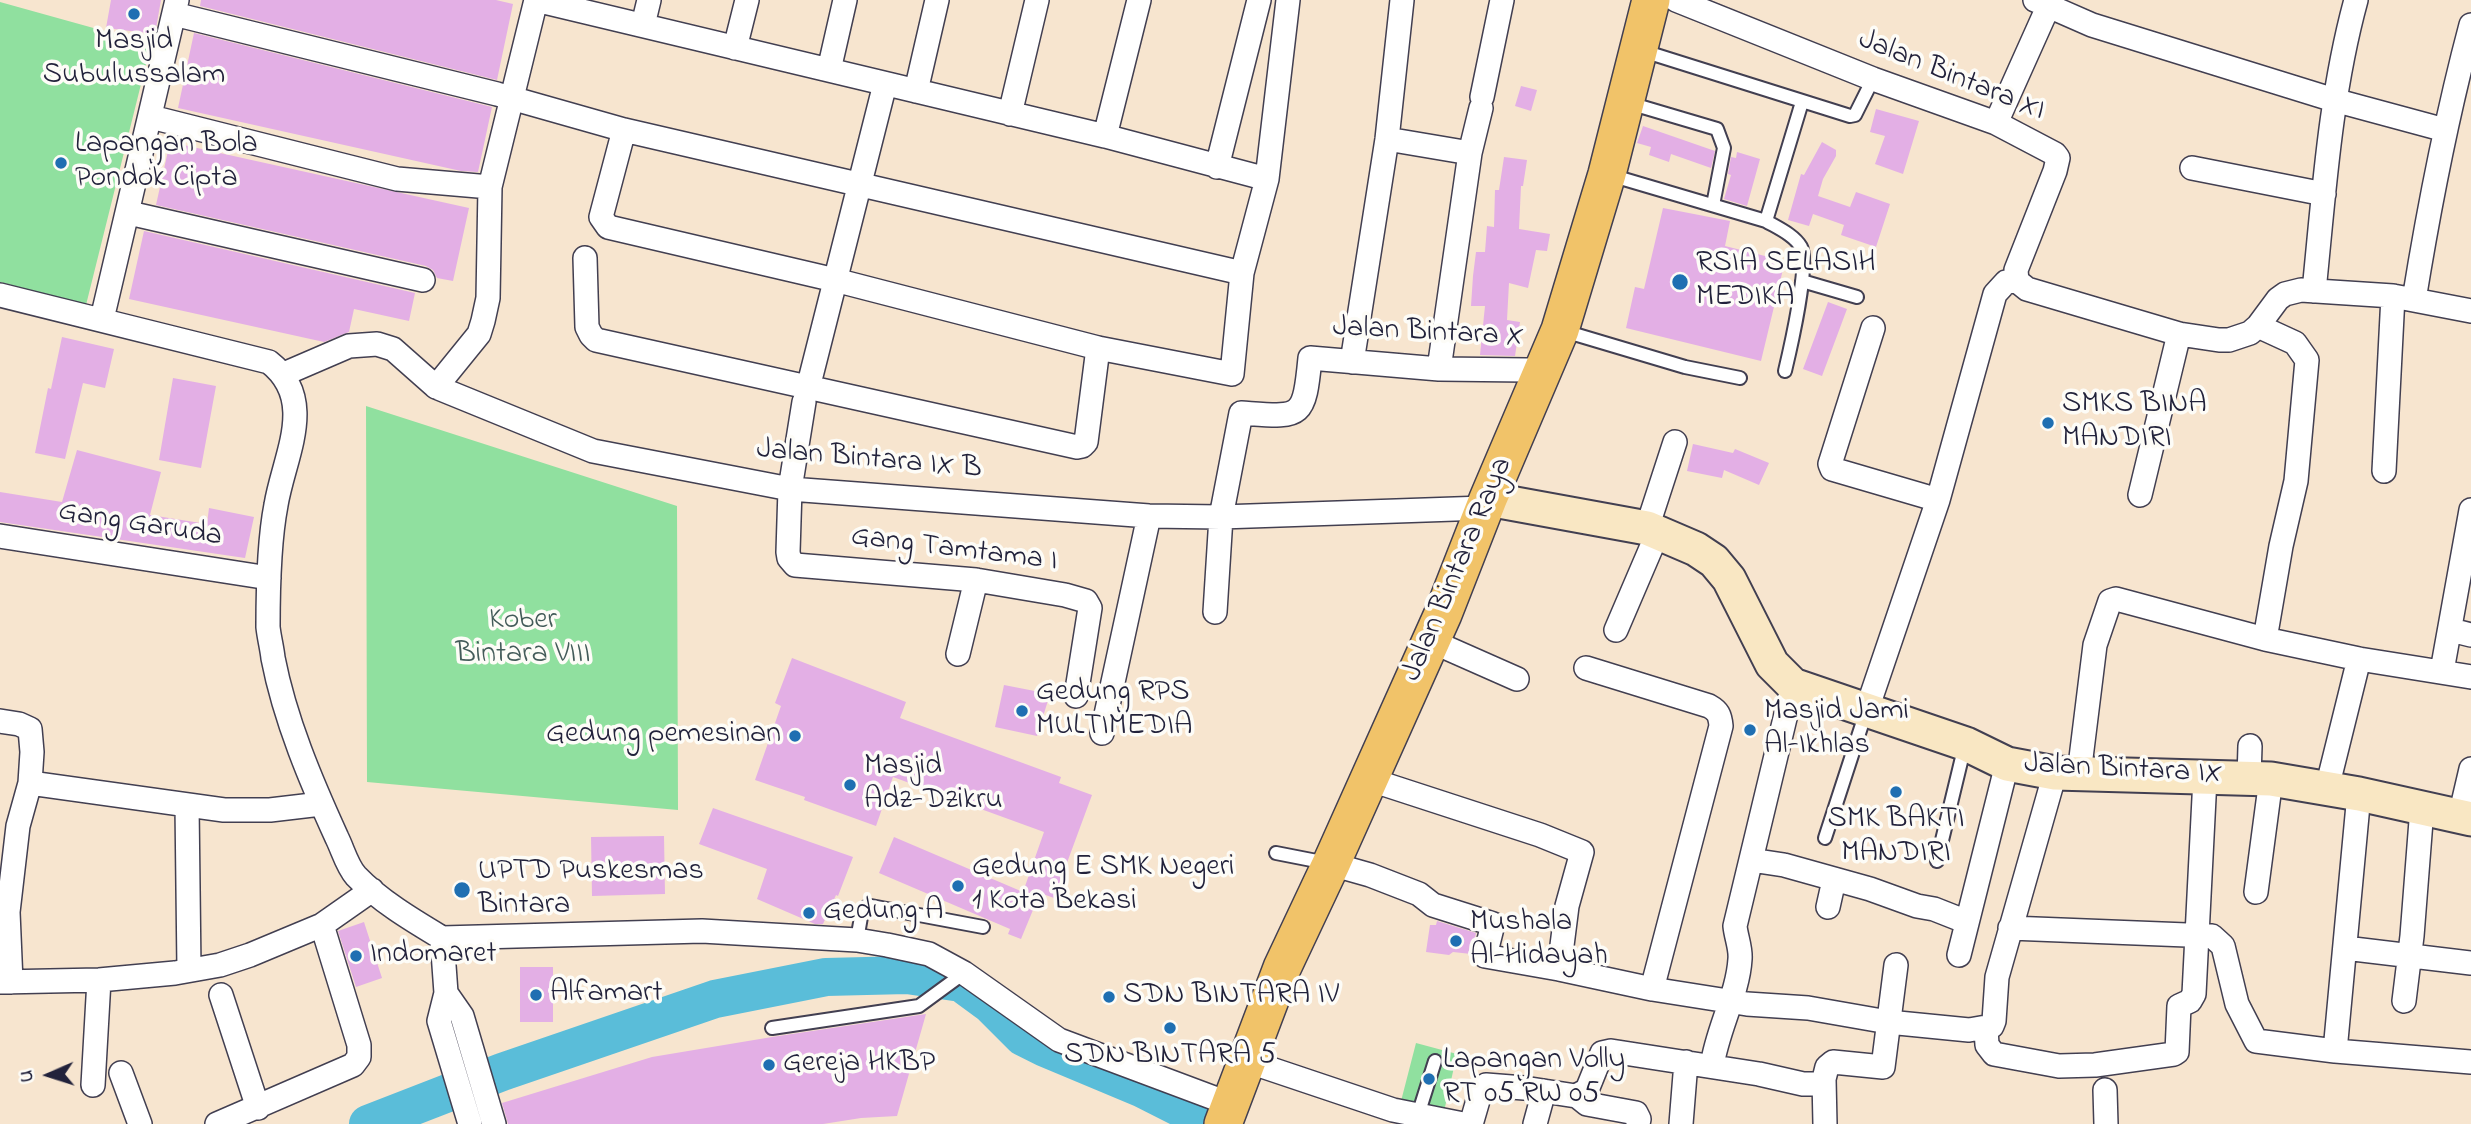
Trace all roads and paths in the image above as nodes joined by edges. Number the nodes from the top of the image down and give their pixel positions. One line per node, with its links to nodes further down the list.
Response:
1 (536, 0): 17 (street); 25 (street)
2 (649, 0): 17 (street)
3 (747, 0): 19 (street)
4 (845, 0): 21 (street)
5 (937, 0): 24 (street)
6 (1037, 0): 30 (street)
7 (1139, 0): 35 (street)
8 (1259, 0): 38 (street)
9 (1288, 0): 41 (street)
10 (1402, 0): 36 (street)
11 (1502, 0): 37 (street)
12 (1651, 0): 20 (main road, Jalan Bintara Raya)
13 (1676, 0): 22 (street, Jalan Bintara XI)
14 (2356, 0): 26 (street)
15 (2042, 4): 26 (street); 32 (street)
16 (175, 7): 25 (street); 31 (street)
17 (643, 25): 19 (street)
18 (2471, 25): 29 (street)
19 (735, 48): 21 (street)
20 (1639, 49): 27 (main road, Jalan Bintara Raya); 28 (lane)
21 (829, 70): 23 (street)
22 (1874, 79): 28 (lane); 32 (street, Jalan Bintara XI)
23 (885, 84): 24 (street); 42 (street)
24 (916, 91): 30 (street)
25 (511, 99): 33 (street); 43 (street)
26 (2334, 100): 34 (street); 44 (street)
27 (1625, 102): 40 (main road, Jalan Bintara Raya); 45 (lane)
28 (1802, 102): 47 (lane)
29 (2461, 107): 34 (street)
30 (1010, 114): 35 (street)
31 (150, 117): 43 (street); 46 (street)
32 (1996, 123): 53 (street, Jalan Bintara XI)
33 (624, 130): 42 (street); 51 (street)
34 (2445, 130): 57 (street)
35 (1105, 136): 38 (street)
36 (1387, 139): 37 (street); 65 (street)
37 (1470, 153): 66 (street)
38 (1217, 167): 41 (street)
39 (2192, 168): 44 (street)
40 (1607, 174): 45 (lane); 62 (main road, Jalan Bintara Raya)
41 (1267, 179): 49 (street)
42 (860, 183): 49 (street); 51 (street)
43 (490, 187): 71 (street)
44 (2324, 194): 54 (street)
45 (1713, 205): 47 (lane)
46 (129, 212): 50 (street); 59 (street)
47 (1766, 221): 52 (lane)
48 (585, 258): 72 (street)
49 (1242, 273): 64 (street)
50 (424, 280)
51 (835, 280): 64 (street); 72 (street)
52 (1802, 281): 56 (lane); 67 (lane)
53 (2017, 281): 63 (street); 77 (street)
54 (2314, 291): 57 (street); 60 (street)
55 (0, 295): 59 (street)
56 (1857, 297)
57 (2403, 298): 58 (street); 74 (street)
58 (2471, 311)
59 (102, 319): 68 (street)
60 (2258, 326): 63 (street); 90 (street)
61 (1873, 328): 77 (street)
62 (1560, 330): 69 (main road, Jalan Bintara Raya); 70 (lane)
63 (2179, 334): 76 (street)
64 (1098, 348): 72 (street)
65 (1352, 362): 66 (street, Jalan Bintara X); 81 (street, Jalan Bintara X)
66 (1439, 369): 69 (street, Jalan Bintara X)
67 (1785, 371)
68 (284, 374): 71 (street, Jalan Bintara IX B); 85 (street)
69 (1543, 374): 78 (main road, Jalan Bintara Raya)
70 (1740, 378)
71 (436, 387): 75 (street, Jalan Bintara IX B)
72 (806, 395): 75 (street)
73 (1675, 442): 82 (street)
74 (2384, 471)
75 (790, 489): 80 (street, Jalan Bintara IX B); 86 (street, Gang Tamtama I)
76 (2140, 495)
77 (1938, 500): 100 (street)
78 (1486, 503): 81 (street, Jalan Bintara IX B); 82 (street, Jalan Bintara IX); 91 (main road, Jalan Bintara Raya)
79 (2471, 510): 84 (street)
80 (1149, 516): 81 (street, Jalan Bintara IX B); 102 (street)
81 (1221, 517): 87 (street)
82 (1652, 530): 88 (street); 98 (street, Jalan Bintara IX)
83 (1, 541): 85 (street, Gang Garuda)
84 (2467, 557): 89 (street)
85 (270, 578): 112 (street)
86 (975, 580): 92 (street); 99 (street, Gang Tamtama I)
87 (1215, 611)
88 (1616, 630)
89 (2461, 633): 95 (street)
90 (2265, 639): 93 (street); 107 (street)
91 (1431, 641): 97 (street); 109 (main road, Jalan Bintara Raya)
92 (958, 654)
93 (2359, 659): 95 (street); 111 (street)
94 (1586, 668): 142 (street)
95 (2442, 671): 96 (street)
96 (2471, 677)
97 (1517, 679)
98 (1793, 685): 100 (street, Jalan Bintara IX); 118 (street)
99 (1076, 696)
100 (1866, 712): 103 (street, Jalan Bintara IX); 116 (lane)
101 (0, 721): 110 (street)
102 (1102, 733)
103 (1966, 744): 104 (street, Jalan Bintara IX); 119 (lane)
104 (2007, 764): 107 (street, Jalan Bintara IX); 125 (street)
105 (2257, 768): 108 (street, Jalan Bintara IX); 111 (street, Jalan Bintara IX); 123 (street)
106 (2471, 769): 115 (street)
107 (2067, 773): 108 (street, Jalan Bintara IX); 128 (street)
108 (2205, 778): 129 (street)
109 (1368, 779): 120 (main road, Jalan Bintara Raya); 137 (street)
110 (30, 783): 113 (street); 141 (street)
111 (2343, 791): 114 (street, Jalan Bintara IX); 132 (street)
112 (321, 804): 113 (street); 122 (street)
113 (187, 805): 138 (street)
114 (2422, 808): 115 (street, Jalan Bintara IX); 133 (street)
115 (2466, 818)
116 (1825, 838)
117 (1276, 853): 120 (lane)
118 (1751, 860): 121 (street); 146 (street)
119 (1937, 861)
120 (1331, 864): 137 (street); 151 (main road, Jalan Bintara Raya)
121 (1834, 880): 124 (street); 125 (street)
122 (372, 890): 126 (street); 130 (street)
123 (2256, 892)
124 (1828, 907)
125 (1967, 922): 134 (street)
126 (322, 925): 138 (street); 162 (street)
127 (982, 927): 131 (lane)
128 (2010, 928): 129 (street); 149 (street)
129 (2197, 937): 149 (street); 150 (street)
130 (442, 938): 131 (street); 143 (street)
131 (857, 940): 139 (street)
132 (2344, 948): 133 (street); 150 (street)
133 (2411, 954): 135 (street); 145 (street)
134 (1959, 955)
135 (2471, 963)
136 (1896, 965): 147 (street)
137 (1554, 969): 142 (street)
138 (189, 970): 140 (street)
139 (960, 976): 148 (lane); 163 (street)
140 (99, 980): 141 (street); 158 (street)
141 (5, 982)
142 (1651, 989): 146 (street)
143 (446, 993): 165 (street); 165 (street)
144 (221, 995): 162 (street)
145 (2404, 1001)
146 (1731, 1002): 147 (street); 155 (street)
147 (1888, 1022): 149 (street); 157 (street)
148 (772, 1028)
149 (1986, 1028)
150 (2334, 1051): 154 (street)
151 (1247, 1061): 163 (main road, Jalan Bintara Raya); 164 (street)
152 (1435, 1061): 164 (lane)
153 (1686, 1062): 155 (street); 161 (street); 171 (street)
154 (2471, 1062)
155 (1712, 1066): 157 (street)
156 (121, 1073): 166 (street)
157 (1824, 1079): 172 (street)
158 (93, 1085)
159 (2105, 1090): 173 (street)
160 (1544, 1091): 161 (street); 168 (street); 169 (street)
161 (1577, 1096): 170 (street)
162 (258, 1108): 167 (street)
163 (1226, 1114)
164 (1418, 1115): 168 (street)
165 (481, 1118)
166 (140, 1124)
167 (217, 1124)
168 (1464, 1124)
169 (1535, 1124)
170 (1638, 1124)
171 (1681, 1124)
172 (1825, 1124)
173 (2106, 1124)

